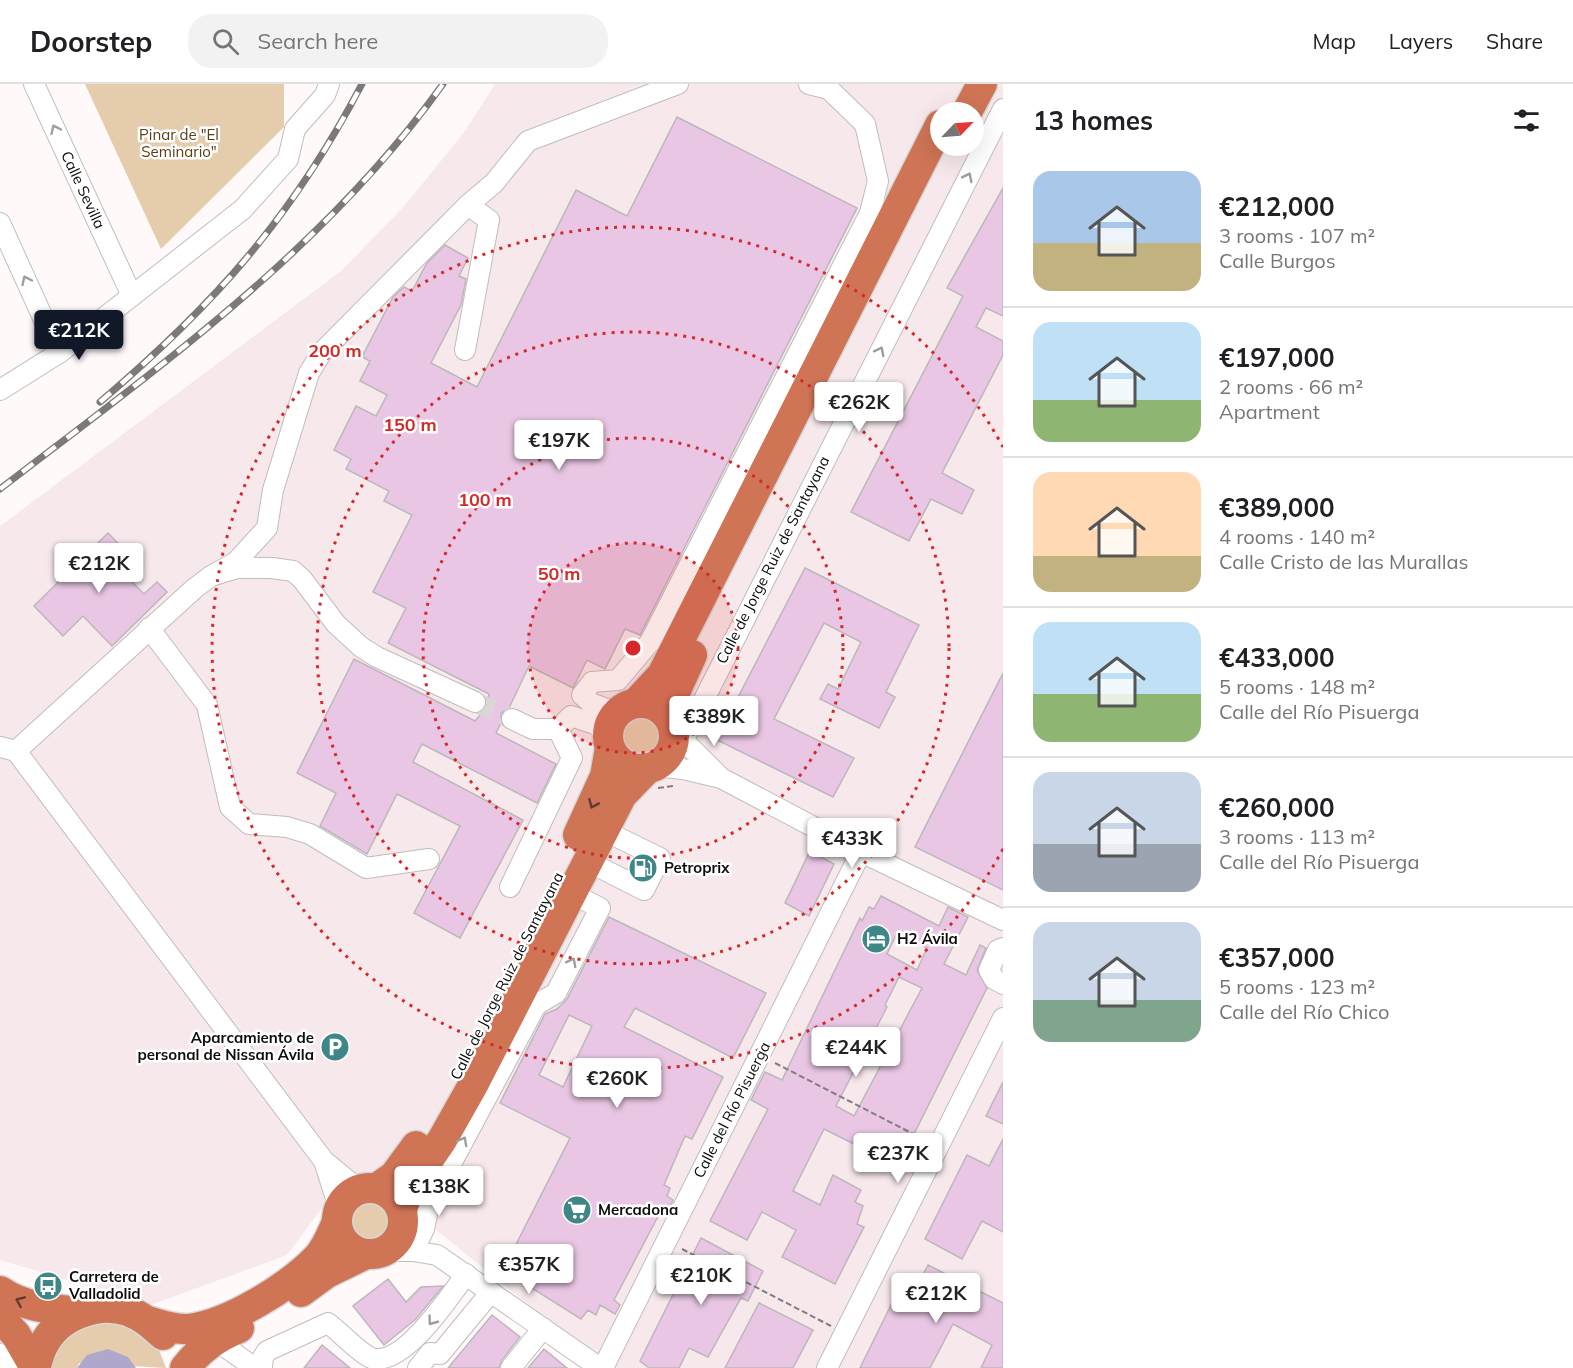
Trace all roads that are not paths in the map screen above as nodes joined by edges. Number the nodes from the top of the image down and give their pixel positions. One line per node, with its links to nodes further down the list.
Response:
1 (34, 84): 14 (street, Calle Sevilla, one-way to 1)
2 (329, 84): 14 (street)
3 (678, 84): 12 (street)
4 (809, 84): 22 (street)
5 (961, 84): 7 (highway)
6 (982, 84): 8 (highway)
7 (952, 102)
8 (973, 102)
9 (1003, 109): 24 (street, Calle de Jorge Ruiz de Santayana, one-way to 9)
10 (930, 145): 22 (highway)
11 (946, 156): 24 (highway, Calle de Jorge Ruiz de Santayana)
12 (468, 205): 15 (street); 18 (street)
13 (0, 223): 16 (street, one-way to 13)
14 (132, 296): 16 (street)
15 (465, 350)
16 (59, 353): 17 (street)
17 (0, 390)
18 (212, 576): 19 (street); 20 (street)
19 (149, 628): 25 (street); 29 (street)
20 (475, 702)
21 (512, 719): 23 (street)
22 (618, 724): 23 (street); 24 (highway); 24 (highway); 36 (highway, Calle de Jorge Ruiz de Santayana, one-way to 36)
23 (558, 729): 31 (street)
24 (667, 747): 26 (street); 26 (street); 27 (highway, Calle de Jorge Ruiz de Santayana)
25 (8, 749): 36 (street)
26 (721, 778): 28 (street)
27 (603, 830): 30 (highway, Calle de Jorge Ruiz de Santayana); 30 (street)
28 (861, 852): 32 (street); 52 (street, Calle del Río Pisuerga)
29 (429, 859)
30 (587, 861): 37 (highway, Calle de Jorge Ruiz de Santayana, one-way to 30)
31 (510, 887)
32 (1003, 920)
33 (1003, 948): 34 (street)
34 (1003, 984)
35 (1003, 1018): 60 (street)
36 (353, 1202): 37 (highway); 39 (highway); 46 (highway, Calle de Jorge Ruiz de Santayana)
37 (410, 1219): 38 (street, Calle de Jorge Ruiz de Santayana); 39 (highway, Calle de Jorge Ruiz de Santayana); 40 (street)
38 (413, 1251): 39 (street); 40 (street)
39 (375, 1253): 48 (highway, Calle de Jorge Ruiz de Santayana)
40 (436, 1256): 41 (street)
41 (466, 1274): 43 (street); 50 (street, one-way to 50)
42 (0, 1291): 44 (highway, Calle de Jorge Ruiz de Santayana, one-way to 42)
43 (491, 1292): 47 (street); 58 (street)
44 (82, 1312): 46 (highway, Calle de Jorge Ruiz de Santayana); 54 (highway)
45 (0, 1317): 54 (highway)
46 (148, 1321): 55 (highway)
47 (543, 1328): 52 (street); 59 (street)
48 (214, 1339): 51 (street); 56 (highway, Calle de Jorge Ruiz de Santayana)
49 (0, 1354): 53 (street)
50 (373, 1363): 57 (street)
51 (240, 1365)
52 (598, 1367)
53 (9, 1368)
54 (35, 1368)
55 (177, 1368)
56 (185, 1368)
57 (262, 1368)
58 (418, 1368)
59 (512, 1368)
60 (826, 1368)

